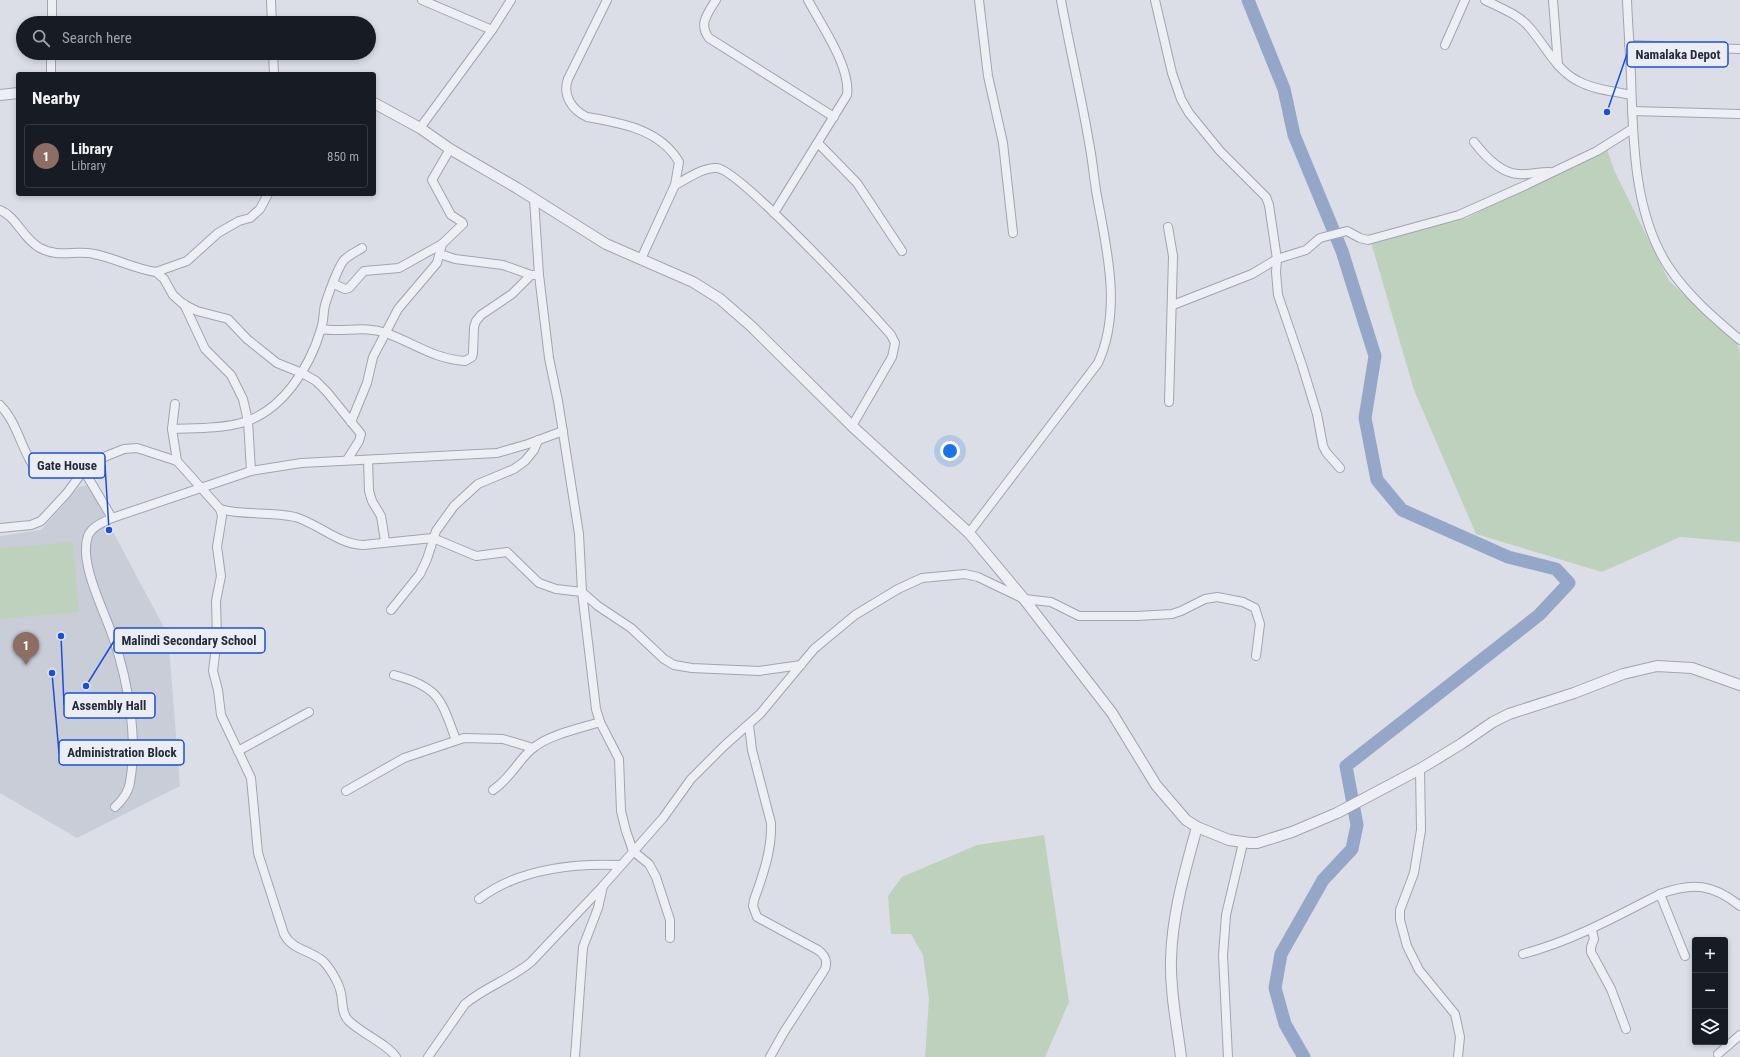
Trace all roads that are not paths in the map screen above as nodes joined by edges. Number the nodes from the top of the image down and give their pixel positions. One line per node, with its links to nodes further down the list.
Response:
1 (52, 0): 15 (street)
2 (271, 0): 16 (street)
3 (422, 0): 17 (street)
4 (511, 0): 17 (street)
5 (607, 0): 39 (street)
6 (716, 0): 32 (street)
7 (808, 0): 32 (street)
8 (979, 0): 45 (street)
9 (1061, 0): 80 (street)
10 (1155, 0): 51 (street)
11 (1465, 0): 18 (street)
12 (1485, 0): 23 (street)
13 (1553, 0): 23 (street)
14 (1627, 0): 19 (street)
15 (52, 16)
16 (272, 16)
17 (492, 30): 33 (street)
18 (1444, 45)
19 (1629, 45): 20 (street); 28 (street)
20 (1740, 49)
21 (51, 60): 24 (street)
22 (273, 60): 25 (street)
23 (1558, 65): 28 (street)
24 (51, 72)
25 (274, 72)
26 (16, 93): 27 (street)
27 (0, 95)
28 (1631, 95): 30 (street)
29 (376, 104): 33 (street)
30 (1632, 111): 31 (street); 34 (street)
31 (1740, 114)
32 (834, 117): 36 (street)
33 (420, 128): 37 (street)
34 (1632, 129): 38 (street); 59 (street)
35 (1474, 142): 38 (street)
36 (818, 143): 43 (street); 48 (street)
37 (450, 149): 41 (street); 46 (street)
38 (1552, 172): 51 (street)
39 (675, 185): 43 (street); 50 (street)
40 (267, 196): 52 (street)
41 (534, 199): 50 (street); 53 (street)
42 (0, 210): 52 (street)
43 (774, 212): 66 (street)
44 (1168, 227): 56 (street)
45 (1012, 233)
46 (442, 244): 49 (street); 54 (street)
47 (362, 248): 54 (street)
48 (902, 251)
49 (440, 254): 53 (street); 58 (street)
50 (641, 259): 66 (street)
51 (1277, 259): 56 (street); 73 (street)
52 (156, 272): 55 (street)
53 (535, 275): 58 (street); 68 (street)
54 (334, 284): 57 (street)
55 (183, 304): 60 (street); 64 (street)
56 (1173, 304): 61 (street)
57 (322, 329): 58 (street); 60 (street)
58 (386, 333): 65 (street)
59 (1740, 340)
60 (302, 373): 64 (street); 65 (street)
61 (1169, 402)
62 (175, 404): 67 (street)
63 (0, 405): 74 (street)
64 (248, 421): 67 (street); 75 (street)
65 (352, 422): 70 (street)
66 (852, 426): 80 (street)
67 (172, 428): 72 (street)
68 (563, 431): 69 (street); 83 (street)
69 (538, 440): 71 (street); 81 (street)
70 (347, 460): 71 (street); 75 (street)
71 (368, 460): 82 (street)
72 (177, 461): 74 (street); 76 (street)
73 (1340, 468)
74 (83, 469): 78 (street); 79 (street)
75 (251, 471): 76 (street)
76 (200, 488): 77 (street); 78 (street)
77 (220, 509): 82 (street); 95 (street)
78 (112, 518): 99 (street)
79 (0, 528)
80 (969, 533): 84 (street)
81 (433, 538): 82 (street); 83 (street); 85 (street)
82 (385, 542)
83 (582, 592): 87 (street); 91 (street)
84 (1024, 599): 86 (street); 87 (street); 100 (street)
85 (391, 610)
86 (1256, 656)
87 (801, 665): 92 (street)
88 (394, 675): 93 (street)
89 (1740, 685): 96 (street)
90 (308, 712): 95 (street)
91 (600, 722): 94 (street); 102 (street)
92 (749, 725): 102 (street); 118 (street)
93 (456, 740): 94 (street); 98 (street)
94 (533, 748): 97 (street)
95 (238, 751): 115 (street)
96 (1420, 769): 101 (street); 121 (street)
97 (493, 790)
98 (346, 791)
99 (115, 807)
100 (1197, 828): 101 (street); 119 (street)
101 (1243, 843): 120 (street)
102 (633, 851): 103 (street); 109 (street)
103 (620, 865): 104 (street); 106 (street)
104 (603, 886): 116 (street); 117 (street)
105 (1660, 894): 107 (street); 108 (street); 111 (street)
106 (479, 899)
107 (1740, 906)
108 (1592, 930): 110 (street); 112 (street)
109 (670, 938)
110 (1523, 954)
111 (1685, 956)
112 (1626, 1028)
113 (1740, 1035): 114 (street)
114 (1718, 1054)
115 (396, 1057)
116 (428, 1057)
117 (575, 1057)
118 (770, 1057)
119 (1182, 1057)
120 (1228, 1057)
121 (1458, 1057)

